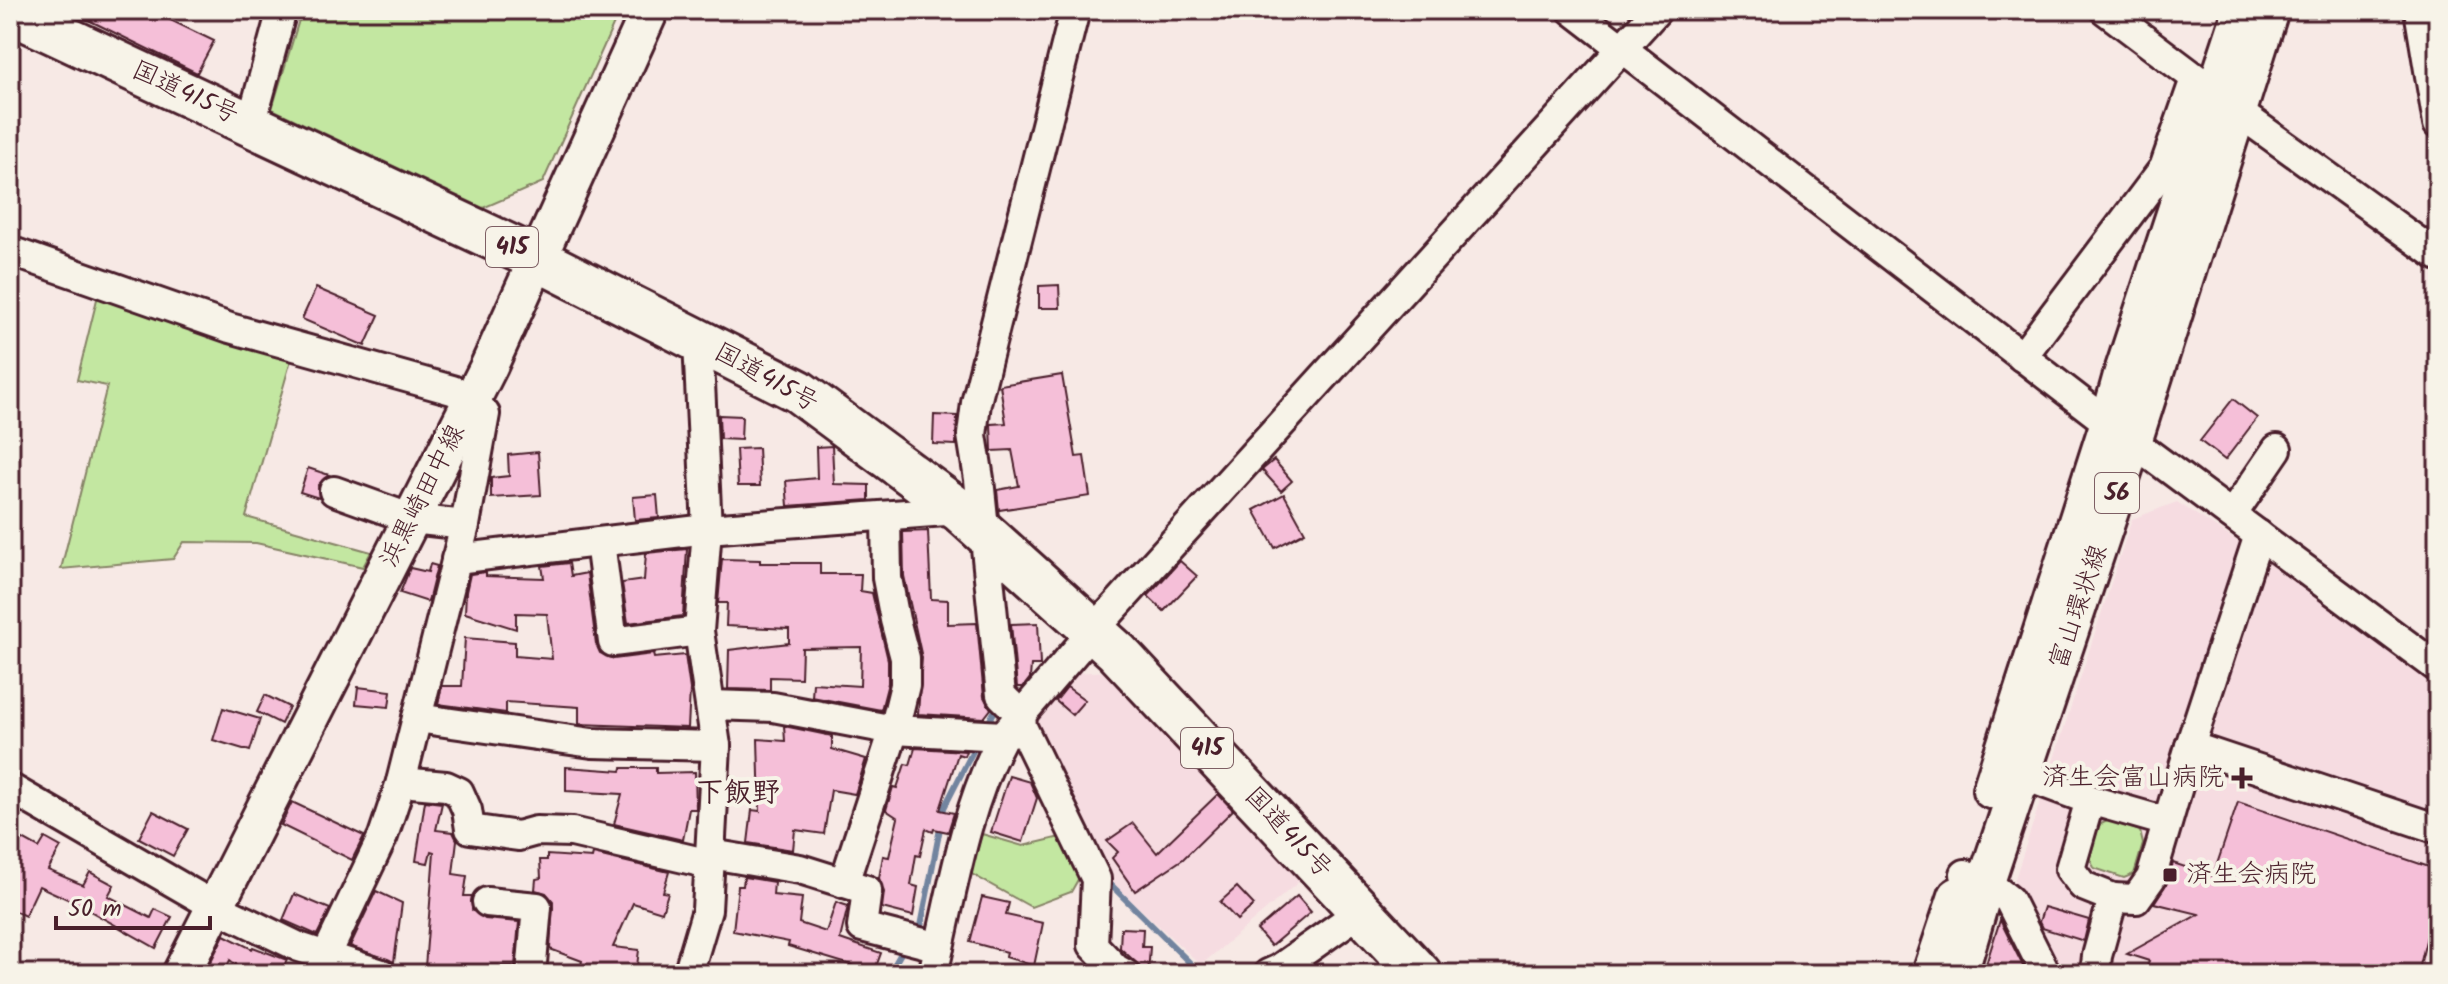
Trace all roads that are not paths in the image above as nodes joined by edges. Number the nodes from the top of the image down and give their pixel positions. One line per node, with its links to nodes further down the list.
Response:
1 (282, 10): 13 (street)
2 (650, 10): 17 (main road, 浜黒崎田中線)
3 (1075, 10): 27 (street)
4 (1572, 10): 11 (street)
5 (1657, 10): 11 (street)
6 (2105, 10): 12 (street)
7 (2242, 10): 12 (main road, 富山環状線 / 56)
8 (2270, 10): 12 (main road, 富山環状線 / 56)
9 (2419, 10): 14 (street)
10 (18, 13): 13 (highway, 国道415号 / 415)
11 (1623, 48): 19 (street); 34 (street)
12 (2216, 94): 16 (street); 19 (street); 21 (main road, 富山環状線 / 56)
13 (251, 124): 17 (highway, 国道415号 / 415)
14 (2438, 124)
15 (10, 251): 20 (street)
16 (2438, 256)
17 (537, 259): 18 (highway, 国道415号 / 415); 20 (main road, 浜黒崎田中線)
18 (698, 341): 27 (highway, 国道415号 / 415); 29 (street)
19 (2022, 357): 21 (street)
20 (472, 398): 26 (main road, 浜黒崎田中線); 28 (street)
21 (2121, 432): 24 (street); 42 (main road, 富山環状線 / 56); 49 (main road, 富山環状線 / 56)
22 (2277, 449): 24 (street)
23 (334, 491): 26 (street)
24 (2232, 515): 30 (street)
25 (886, 517): 27 (street); 29 (street); 39 (street)
26 (412, 519): 28 (street); 53 (main road, 浜黒崎田中線)
27 (971, 522): 34 (highway, 国道415号 / 415); 38 (street)
28 (465, 525): 32 (street)
29 (707, 529): 31 (street); 33 (street)
30 (2259, 535): 35 (street); 41 (street)
31 (600, 542): 32 (street); 33 (street)
32 (456, 559): 37 (street)
33 (699, 631): 36 (street)
34 (1093, 631): 38 (street); 54 (highway, 国道415号 / 415)
35 (2438, 668)
36 (711, 705): 39 (street); 40 (street)
37 (417, 718): 40 (street); 43 (street)
38 (1012, 725): 39 (street); 56 (street); 61 (street)
39 (894, 730): 50 (street)
40 (716, 746): 48 (street)
41 (2190, 746): 46 (street); 47 (street)
42 (2022, 775): 45 (street); 49 (main road, 富山環状線 / 56)
43 (401, 782): 48 (street); 55 (street)
44 (10, 788): 53 (street)
45 (2090, 800): 46 (street); 51 (street)
46 (2167, 822): 51 (street)
47 (2438, 829)
48 (710, 859): 50 (street); 60 (street)
49 (1975, 878): 64 (main road, 富山環状線 / 56); 65 (main road, 富山環状線 / 56); 66 (street)
50 (844, 883): 56 (street)
51 (2113, 898): 67 (street)
52 (487, 902): 59 (street)
53 (216, 907): 55 (street); 57 (main road, 浜黒崎田中線)
54 (1361, 911): 62 (street); 63 (highway, 国道415号 / 415)
55 (326, 956): 58 (street)
56 (936, 961)
57 (181, 974)
58 (382, 974)
59 (531, 974)
60 (688, 974)
61 (1125, 974)
62 (1268, 974)
63 (1420, 974)
64 (1931, 974)
65 (1959, 974)
66 (2046, 974)
67 (2095, 974)

